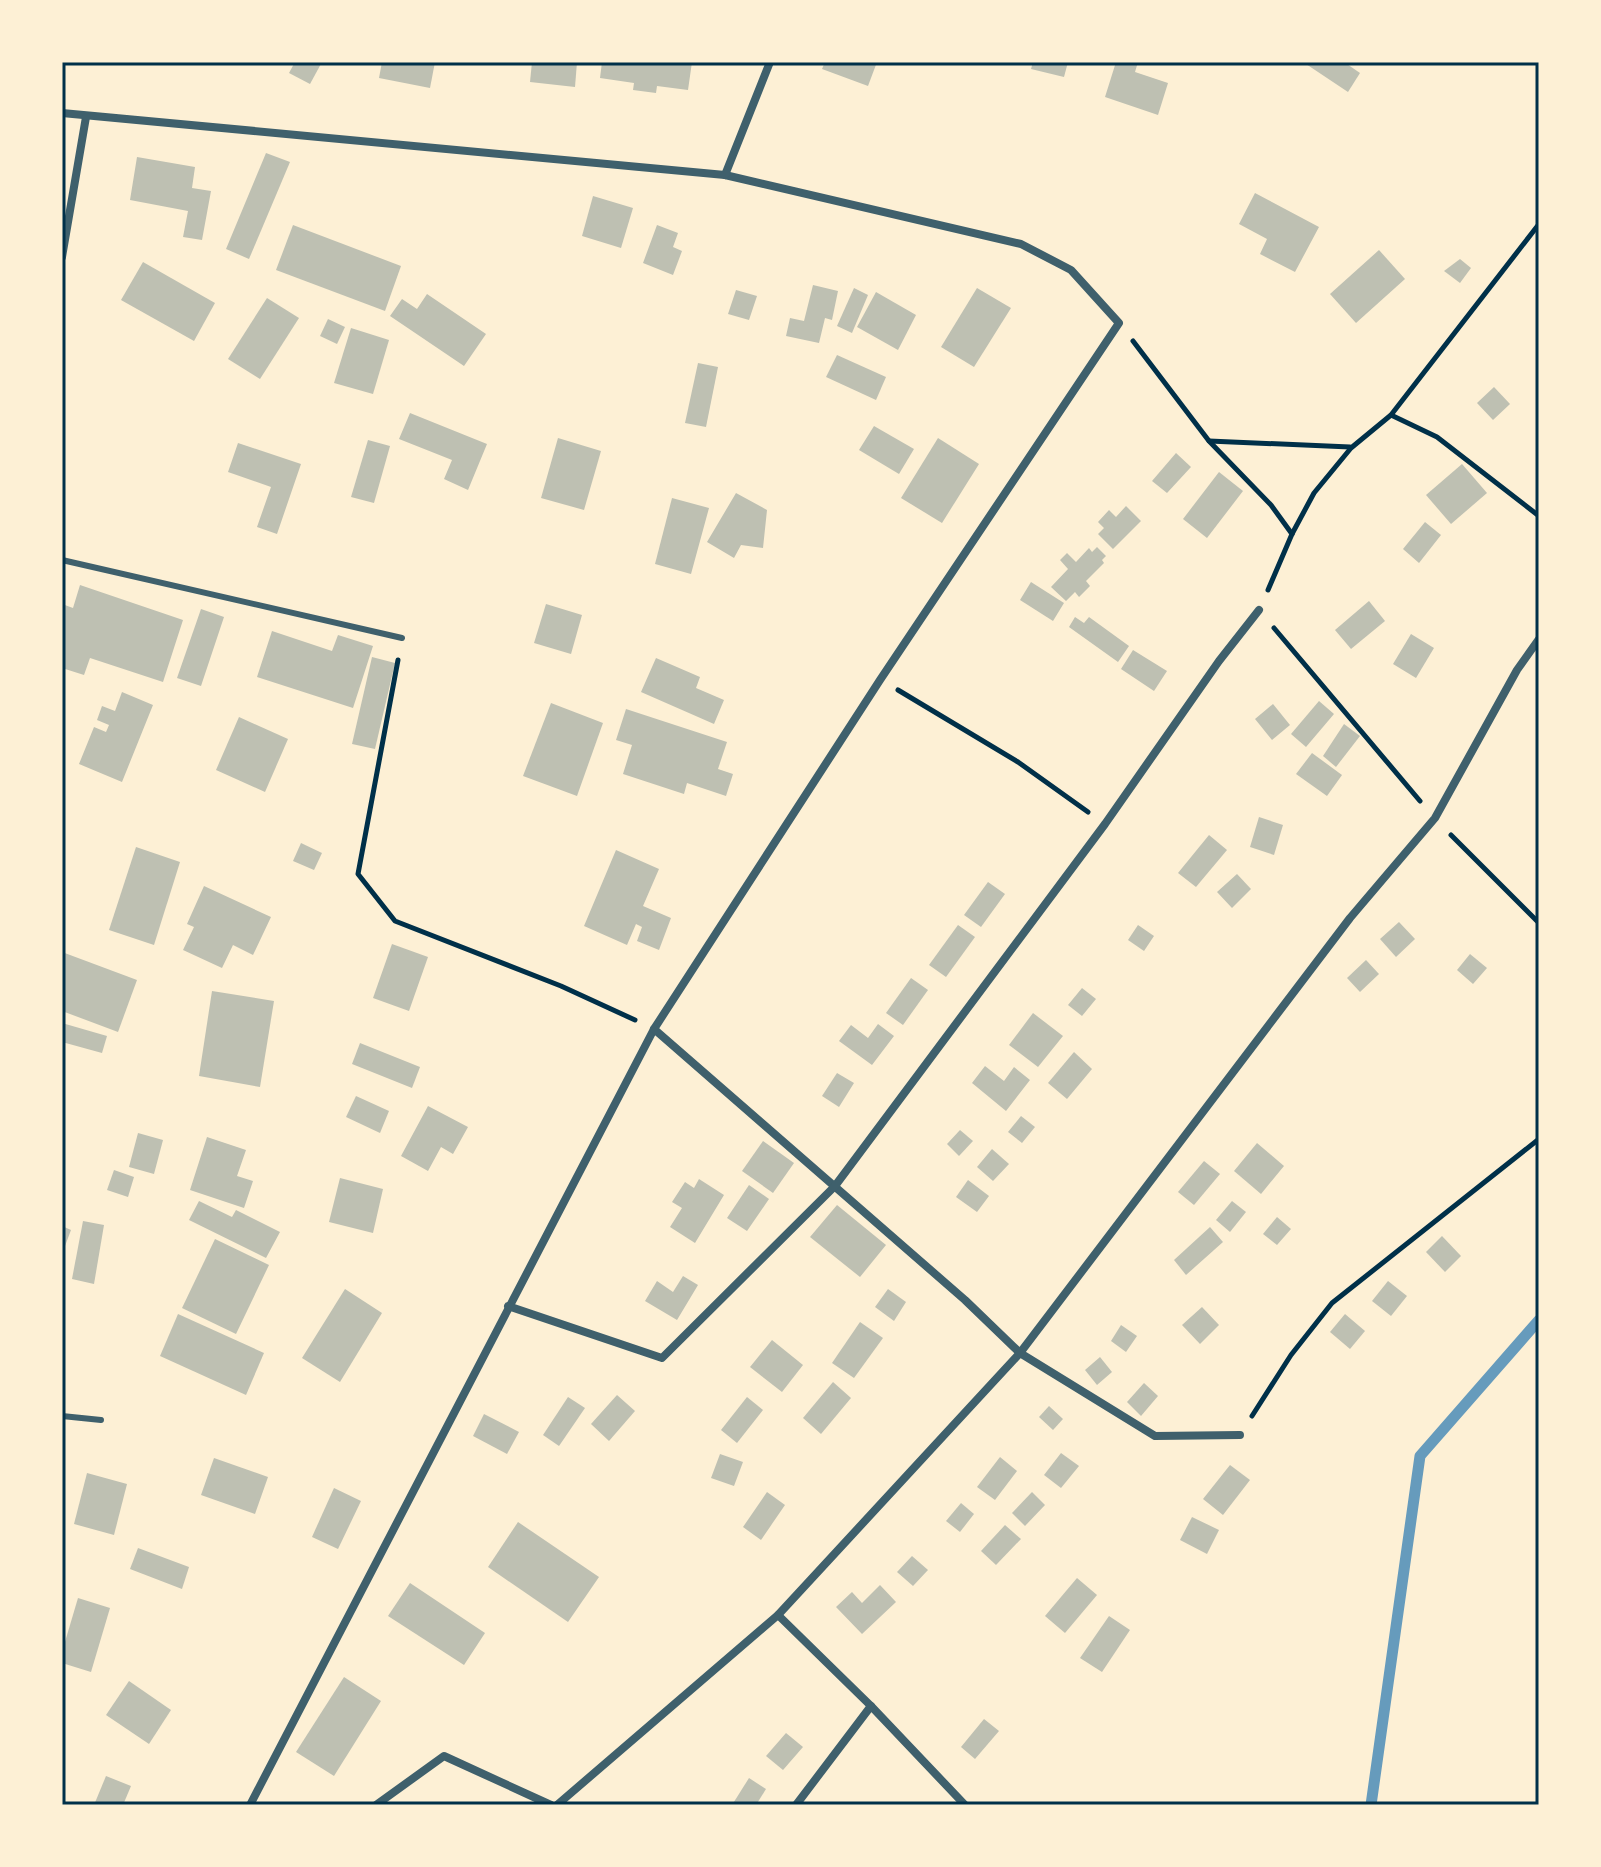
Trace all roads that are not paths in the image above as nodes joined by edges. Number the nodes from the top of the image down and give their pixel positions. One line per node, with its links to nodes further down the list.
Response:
1 (770, 62): 4 (street)
2 (62, 113): 3 (street)
3 (86, 117): 4 (street); 5 (street)
4 (725, 175): 10 (street)
5 (62, 257)
6 (62, 560): 8 (lane)
7 (1259, 610): 11 (street)
8 (402, 638)
9 (1539, 639): 13 (street)
10 (654, 1029): 11 (street); 12 (street)
11 (835, 1186): 12 (street); 13 (street)
12 (508, 1306): 19 (street)
13 (1020, 1353): 16 (street); 17 (street)
14 (62, 1416): 15 (lane)
15 (101, 1420)
16 (1240, 1435)
17 (778, 1615): 18 (street); 21 (street)
18 (871, 1706): 22 (street); 23 (street)
19 (250, 1805)
20 (376, 1805): 21 (street)
21 (554, 1805)
22 (796, 1805)
23 (965, 1805)

